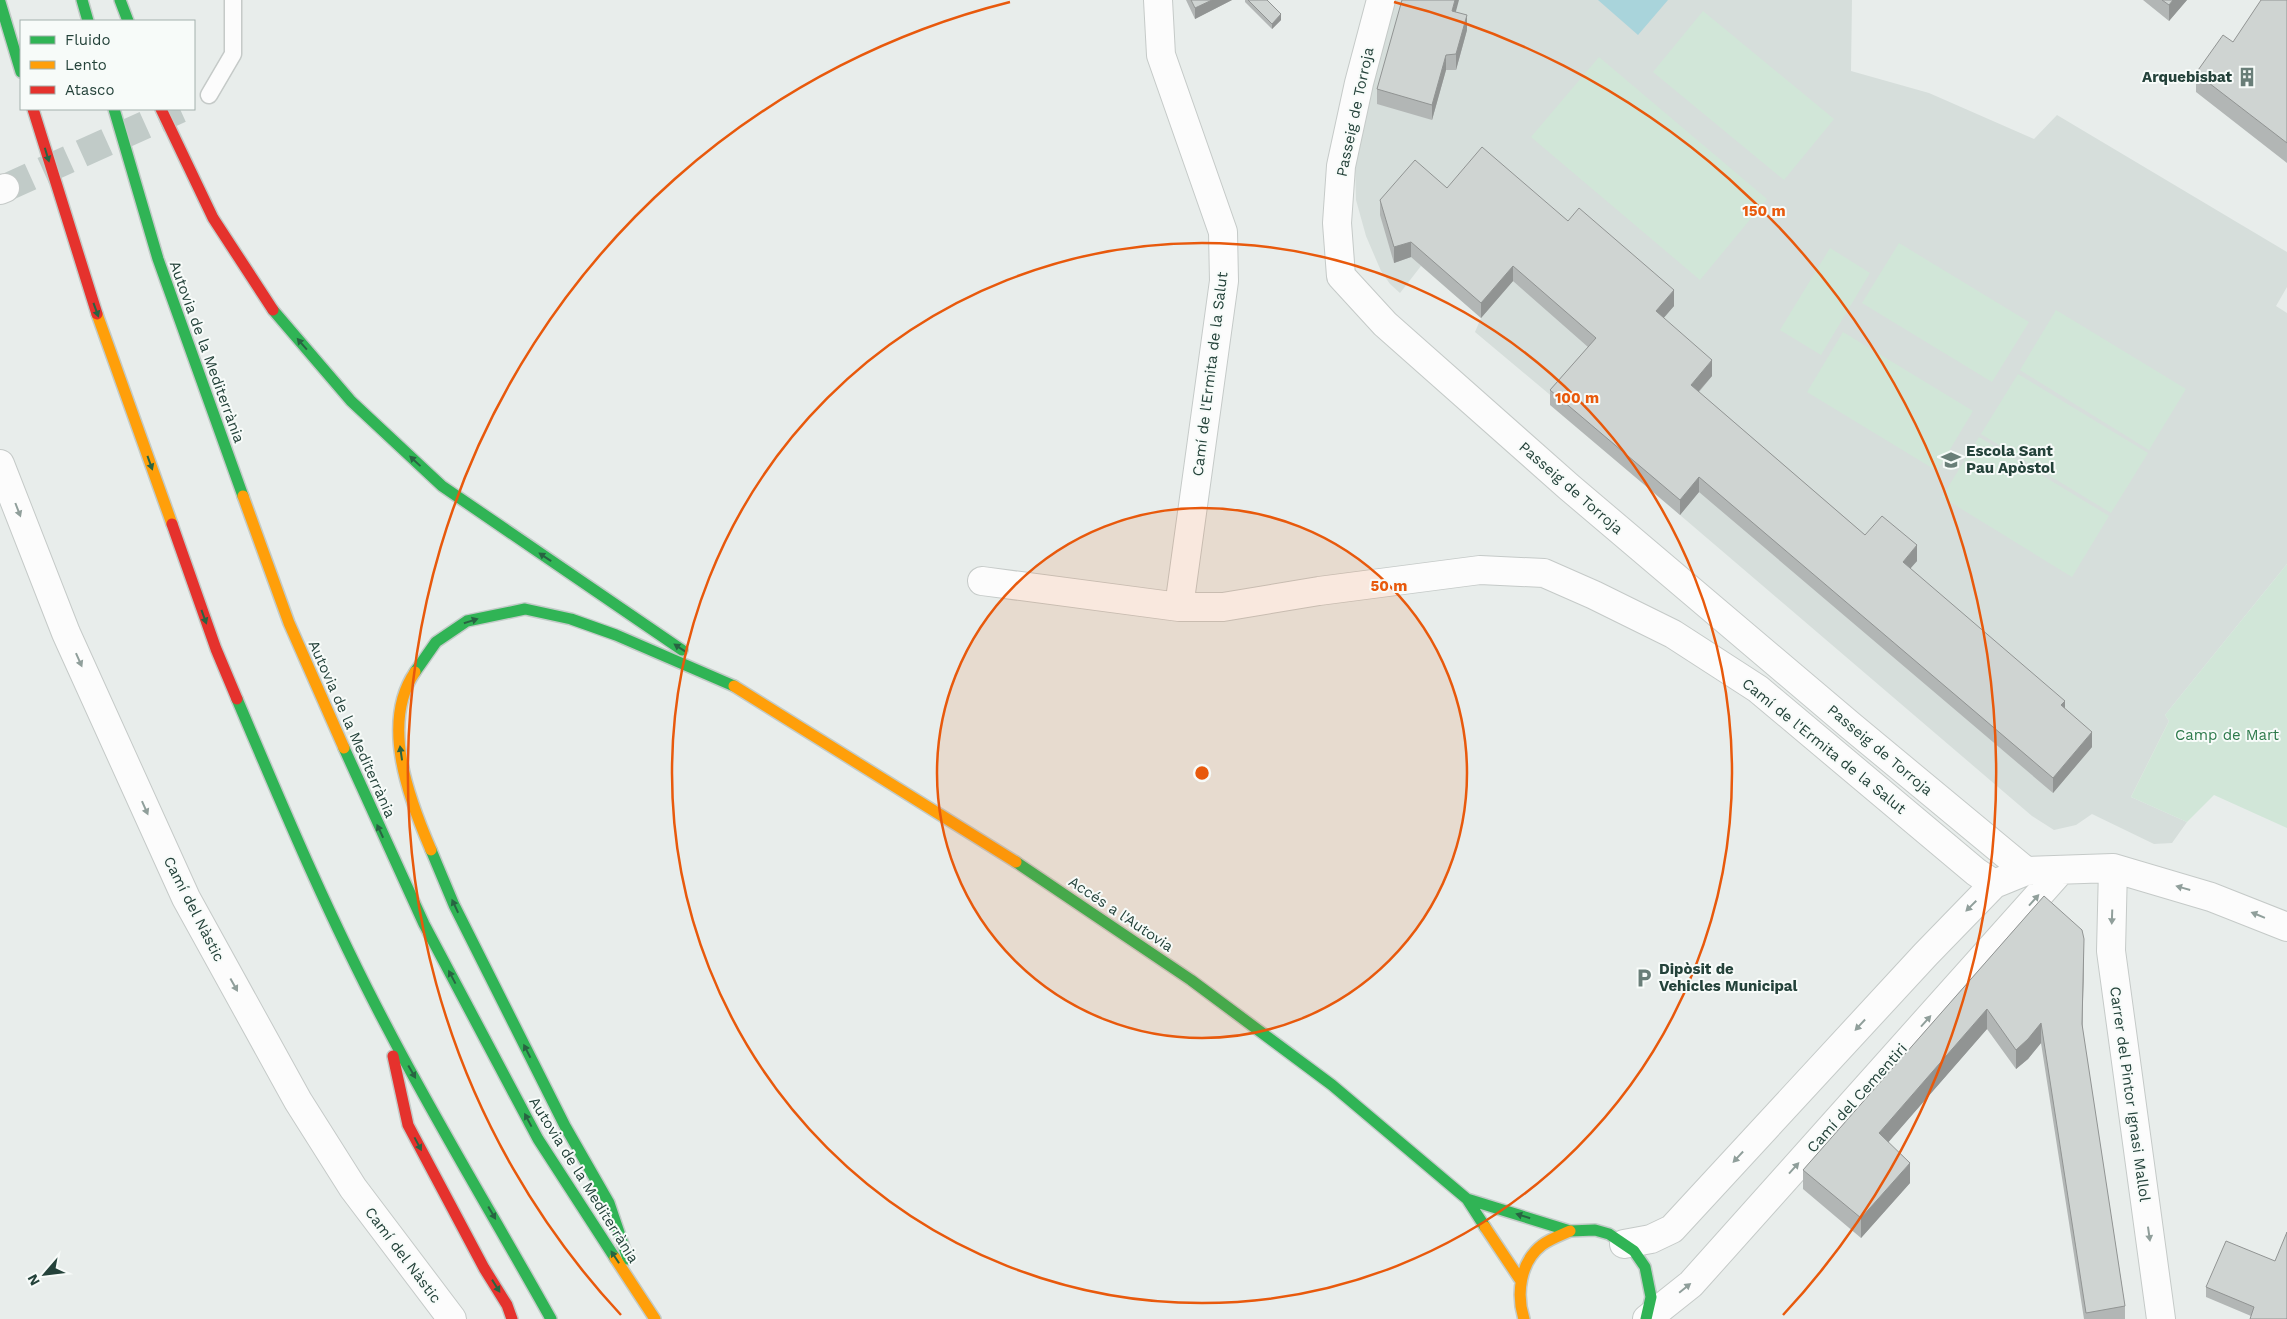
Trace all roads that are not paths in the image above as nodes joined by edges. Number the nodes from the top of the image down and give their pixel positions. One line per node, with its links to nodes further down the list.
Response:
1 (82, 0): 7 (main road)
2 (120, 0): 8 (main road)
3 (233, 0): 10 (lane)
4 (1158, 0): 16 (street, Camí de l'Ermita de la Salut)
5 (1381, 0): 20 (street, Passeig de Torroja)
6 (0, 2): 9 (main road)
7 (88, 20)
8 (128, 20)
9 (20, 69)
10 (209, 96)
11 (32, 110): 23 (main road, one-way to 23)
12 (114, 110): 28 (main road, Autovia de la Mediterrània, one-way to 12)
13 (161, 110): 17 (main road, one-way to 13)
14 (0, 464): 30 (street, Camí del Nàstic, one-way to 30)
15 (982, 581): 16 (street, Camí de l'Ermita de la Salut)
16 (1179, 607): 21 (street, Camí de l'Ermita de la Salut)
17 (734, 686): 24 (main road, Accés a l'Autovia); 28 (main road, one-way to 17)
18 (2113, 868): 19 (street); 22 (street, one-way to 18); 35 (street, Carrer del Pintor Ignasi Mallol, one-way to 35)
19 (2061, 870): 20 (street); 34 (street, Camí del Cementiri, one-way to 19)
20 (2026, 872): 21 (street)
21 (1994, 884): 26 (street, one-way to 26)
22 (2287, 927)
23 (388, 1030): 31 (main road, one-way to 31); 32 (main road, one-way to 32)
24 (1467, 1199): 25 (main road, one-way to 24); 27 (main road)
25 (1570, 1231): 26 (main road); 27 (main road)
26 (1624, 1244): 34 (main road)
27 (1521, 1281): 29 (main road)
28 (641, 1298): 33 (main road, Autovia de la Mediterrània)
29 (1522, 1318)
30 (452, 1319)
31 (512, 1319)
32 (552, 1319)
33 (655, 1319)
34 (1646, 1319)
35 (2161, 1319)

